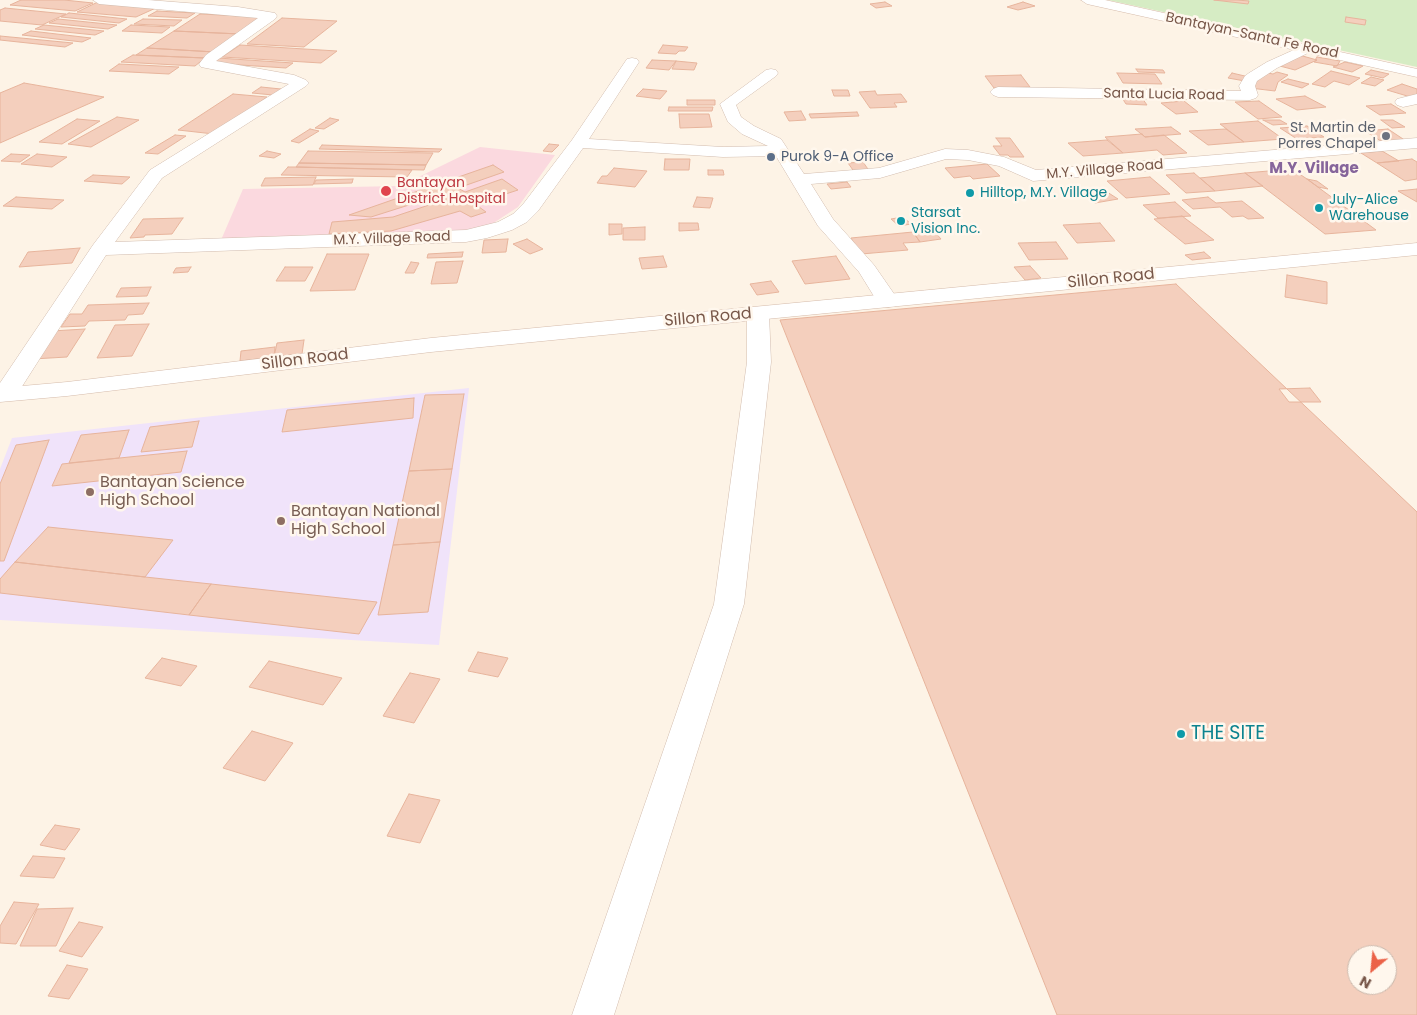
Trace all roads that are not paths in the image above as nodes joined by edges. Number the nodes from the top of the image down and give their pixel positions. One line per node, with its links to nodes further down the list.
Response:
1 (99, 0): 12 (street)
2 (1087, 0): 3 (street, Bantayan-Santa Fe Road)
3 (1306, 48): 6 (street, Bantayan-Santa Fe Road); 7 (street, Santa Lucia Road)
4 (632, 62): 8 (street, M.Y. Village Road)
5 (771, 73): 10 (street)
6 (1417, 73)
7 (998, 92)
8 (578, 143): 10 (street); 12 (street, M.Y. Village Road)
9 (1417, 143): 11 (street, M.Y. Village Road)
10 (781, 151): 11 (street)
11 (800, 180): 14 (street)
12 (100, 249): 16 (street)
13 (1417, 249): 14 (street, Sillon Road)
14 (888, 301): 15 (street, Sillon Road)
15 (758, 314): 16 (street, Sillon Road); 17 (street)
16 (3, 394)
17 (593, 1015)

